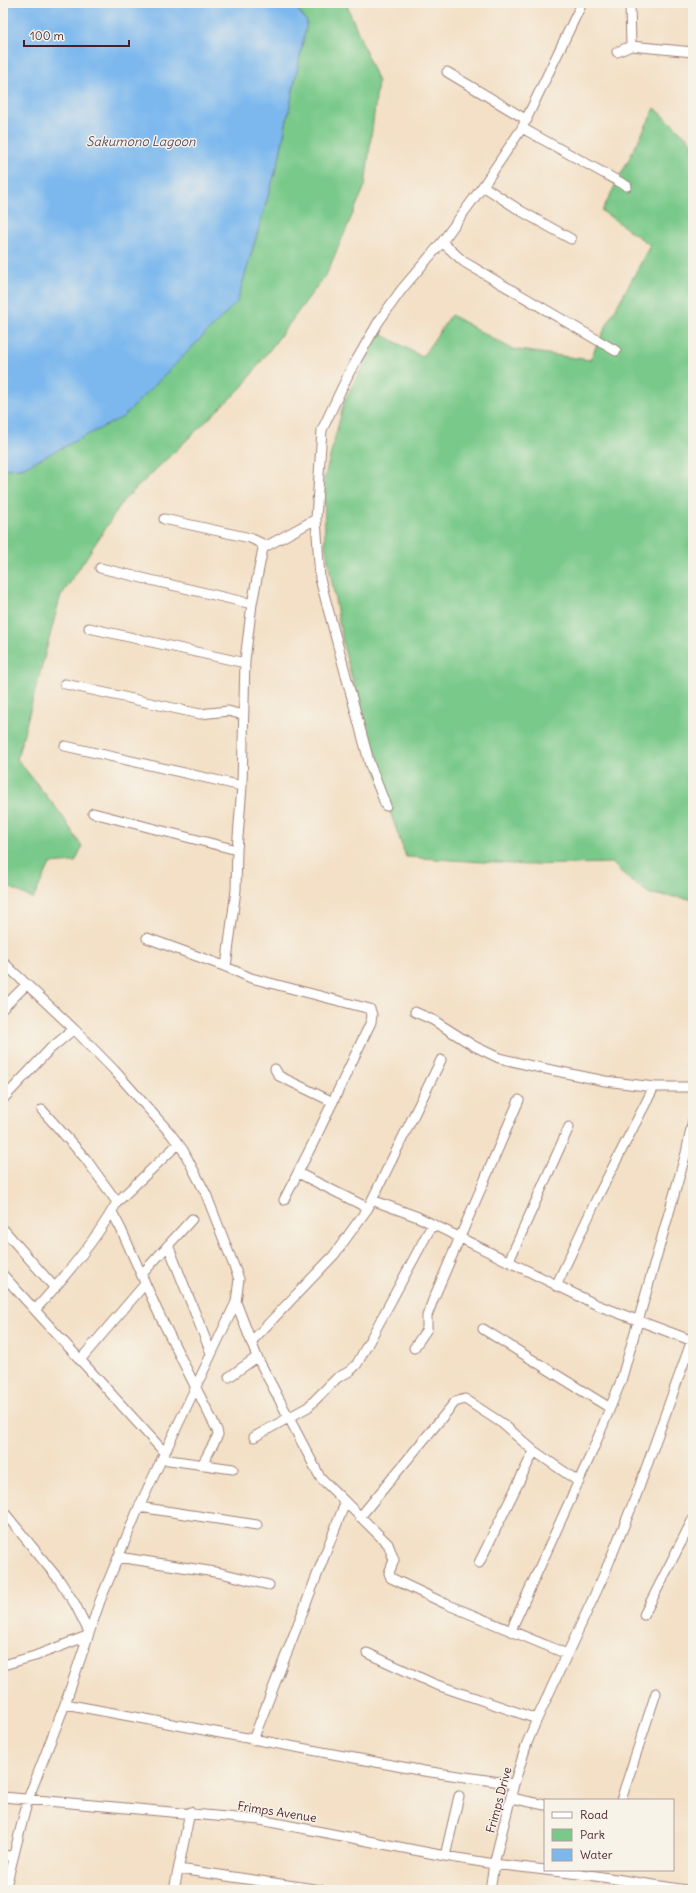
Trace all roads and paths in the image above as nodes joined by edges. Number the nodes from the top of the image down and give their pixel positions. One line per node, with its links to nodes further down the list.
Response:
1 (582, 3): 7 (street)
2 (630, 3): 3 (street)
3 (631, 46): 4 (street); 5 (street)
4 (617, 52)
5 (693, 52)
6 (447, 72): 7 (street)
7 (524, 124): 8 (street); 9 (street)
8 (483, 186): 10 (street); 11 (street)
9 (627, 186)
10 (571, 239)
11 (442, 242): 12 (street); 14 (street)
12 (616, 351)
13 (164, 519): 15 (street)
14 (316, 519): 15 (street); 24 (street)
15 (263, 548): 17 (street)
16 (100, 568): 17 (street)
17 (252, 604): 19 (street)
18 (89, 628): 19 (street)
19 (245, 663): 21 (street)
20 (65, 684): 21 (street)
21 (243, 715): 23 (street)
22 (65, 746): 23 (street)
23 (242, 786): 26 (street)
24 (386, 806)
25 (93, 813): 26 (street)
26 (237, 850): 29 (street)
27 (147, 938): 29 (street)
28 (3, 962): 30 (street)
29 (226, 967): 40 (street)
30 (27, 984): 31 (street); 33 (street)
31 (3, 1008)
32 (415, 1012): 36 (street)
33 (74, 1030): 38 (street); 44 (street)
34 (441, 1060): 48 (street)
35 (275, 1069): 40 (street)
36 (654, 1087): 37 (street); 59 (street)
37 (693, 1087)
38 (3, 1099)
39 (519, 1100): 53 (street)
40 (333, 1102): 45 (street)
41 (42, 1110): 47 (street)
42 (693, 1120): 63 (street)
43 (568, 1127): 55 (street)
44 (178, 1144): 47 (street); 61 (street)
45 (298, 1173): 46 (street); 48 (street)
46 (284, 1200)
47 (117, 1202): 49 (street)
48 (370, 1204): 51 (street); 66 (street)
49 (112, 1212): 56 (street); 60 (street)
50 (192, 1219): 54 (street)
51 (432, 1225): 53 (street); 74 (street)
52 (3, 1229): 60 (street)
53 (460, 1239): 55 (street); 67 (street)
54 (168, 1245): 56 (street); 68 (street)
55 (508, 1261): 59 (street)
56 (142, 1274): 58 (street)
57 (3, 1275): 62 (street)
58 (145, 1284): 70 (street); 72 (street)
59 (556, 1286): 63 (street)
60 (55, 1288): 62 (street)
61 (236, 1302): 66 (street); 68 (street)
62 (35, 1310): 70 (street)
63 (639, 1321): 65 (street); 73 (street)
64 (483, 1329): 73 (street)
65 (692, 1339): 94 (street, Frimps Drive)
66 (251, 1342): 69 (street)
67 (414, 1348)
68 (210, 1353): 72 (street)
69 (257, 1357): 71 (street); 74 (street)
70 (80, 1360): 77 (street)
71 (229, 1377)
72 (195, 1389): 77 (street); 78 (street)
73 (610, 1408): 80 (street)
74 (288, 1418): 75 (street); 81 (street)
75 (254, 1437)
76 (534, 1451): 80 (street); 84 (street); 88 (street)
77 (163, 1456): 78 (street); 82 (street)
78 (202, 1465): 79 (street)
79 (233, 1469)
80 (579, 1482): 91 (street)
81 (345, 1504): 84 (street); 99 (street)
82 (139, 1507): 86 (street); 87 (street)
83 (3, 1511): 92 (street)
84 (360, 1517): 91 (street)
85 (693, 1519): 90 (street)
86 (257, 1525)
87 (118, 1557): 89 (street); 92 (street)
88 (479, 1563)
89 (269, 1585)
90 (644, 1615)
91 (511, 1630): 94 (street)
92 (88, 1634): 95 (street); 97 (street)
93 (367, 1653): 98 (street)
94 (567, 1654): 98 (street, Frimps Drive)
95 (3, 1665)
96 (656, 1693): 105 (street)
97 (64, 1704): 99 (street); 104 (street)
98 (537, 1718): 100 (street, Frimps Drive)
99 (253, 1740): 100 (street)
100 (514, 1784): 103 (street, Frimps Drive)
101 (459, 1796): 109 (street)
102 (3, 1797): 104 (street, Frimps Avenue)
103 (511, 1798): 106 (street); 111 (street, Frimps Drive)
104 (28, 1799): 107 (street, Frimps Avenue); 110 (street)
105 (621, 1799)
106 (544, 1805)
107 (190, 1812): 109 (street, Frimps Avenue); 112 (street)
108 (3, 1855): 110 (street)
109 (445, 1856): 111 (street, Frimps Avenue)
110 (13, 1857): 116 (street)
111 (494, 1864): 113 (street, Frimps Avenue); 119 (street, Frimps Drive)
112 (179, 1869): 117 (street); 118 (street)
113 (544, 1870)
114 (562, 1871): 115 (street, Frimps Avenue)
115 (597, 1873): 120 (street, Frimps Avenue)
116 (5, 1890)
117 (174, 1890)
118 (321, 1890)
119 (490, 1890)
120 (686, 1890)

